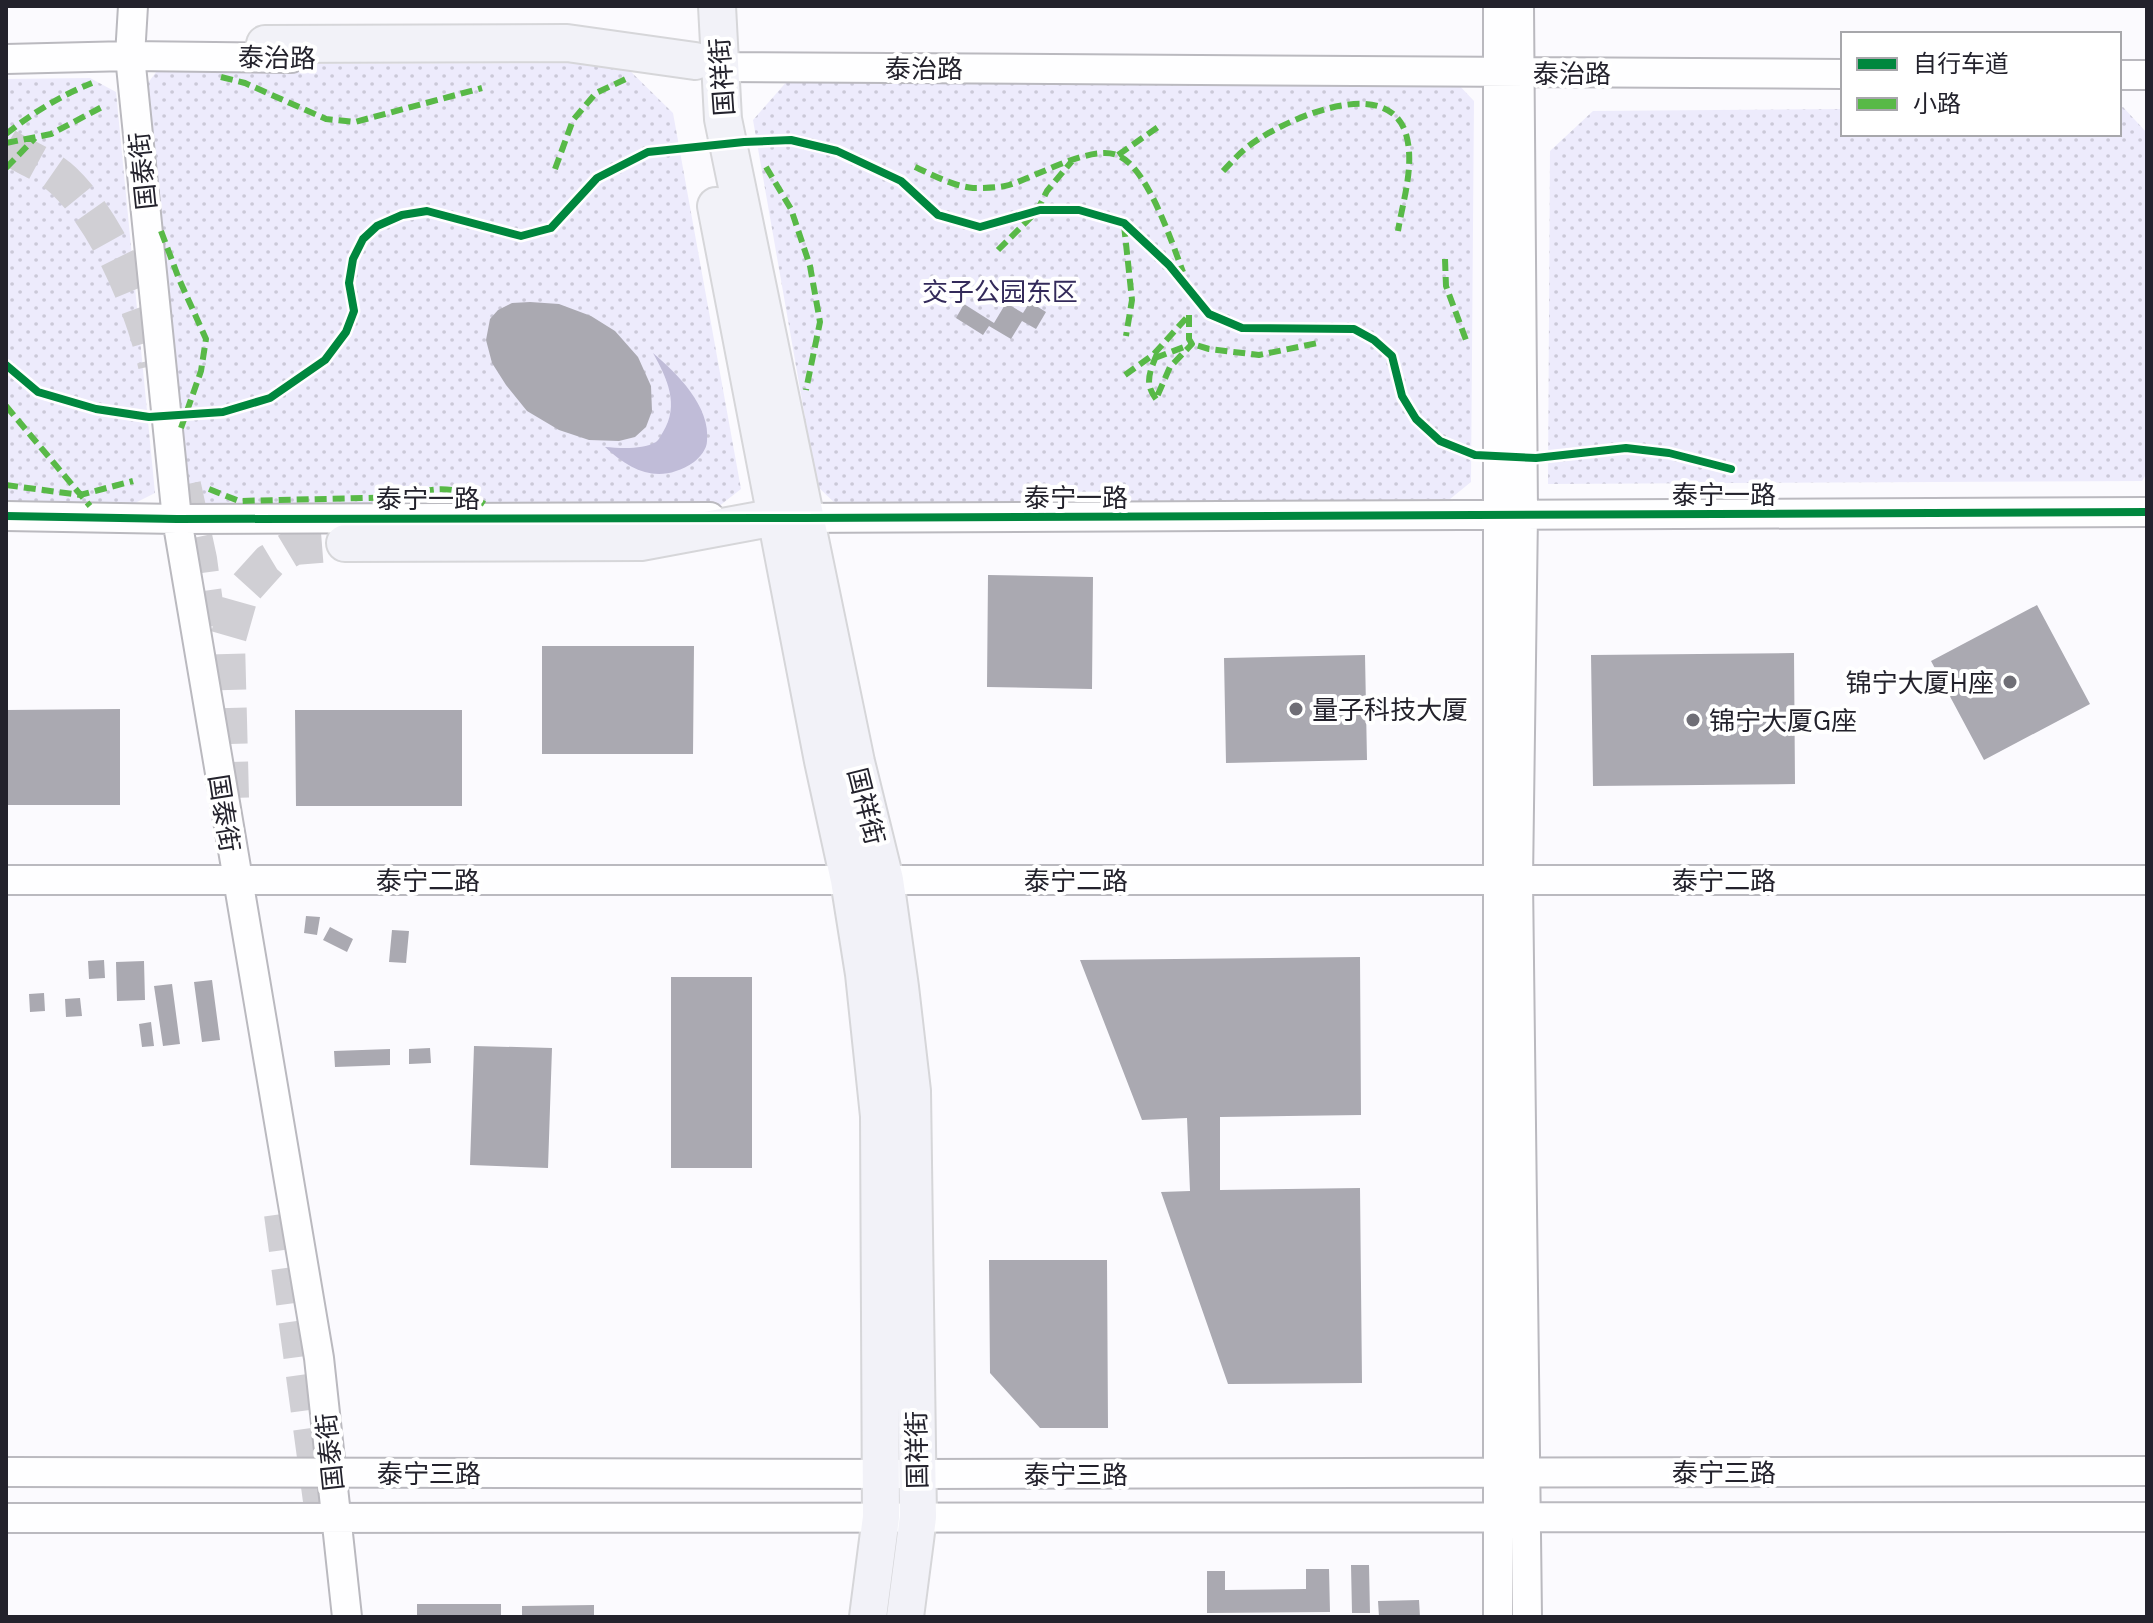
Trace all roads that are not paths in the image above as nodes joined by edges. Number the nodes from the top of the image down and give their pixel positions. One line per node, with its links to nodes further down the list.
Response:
1 (133, 6): 7 (street, 国泰街)
2 (693, 6): 9 (main road, 国祥街)
3 (717, 6): 9 (main road, 国祥街)
4 (1498, 6): 10 (street)
5 (1519, 6): 10 (street)
6 (265, 44): 9 (main road)
7 (130, 56): 8 (street, 泰治路); 9 (street, 泰治路); 18 (street, 国泰街)
8 (6, 59)
9 (707, 64): 10 (street, 泰治路); 17 (main road, 国祥街)
10 (1508, 72): 11 (street, 泰治路); 15 (street)
11 (1841, 74)
12 (2121, 75): 13 (street)
13 (2147, 75)
14 (2147, 512): 15 (street, 泰宁一路)
15 (1511, 514): 17 (street, 泰宁一路); 24 (street)
16 (6, 516): 18 (street, 泰宁一路)
17 (790, 518): 18 (street, 泰宁一路); 19 (main road); 22 (main road, 国祥街); 23 (main road, 国祥街)
18 (177, 519): 21 (street, 国泰街)
19 (345, 543)
20 (6, 880): 21 (street, 泰宁二路)
21 (237, 880): 22 (street, 泰宁二路); 30 (street, 国泰街)
22 (849, 880): 23 (street, 泰宁二路); 31 (main road, 国祥街)
23 (885, 880): 24 (street, 泰宁二路); 32 (main road, 国祥街)
24 (1508, 880): 25 (street, 泰宁二路); 28 (street); 29 (street)
25 (2147, 880)
26 (2147, 1471): 29 (street, 泰宁三路)
27 (6, 1472): 30 (street, 泰宁三路)
28 (1498, 1472): 29 (street, 泰宁三路); 32 (street, 泰宁三路); 35 (street)
29 (1527, 1472): 36 (street)
30 (332, 1473): 31 (street, 泰宁三路); 39 (street, 国泰街)
31 (880, 1473): 32 (street, 泰宁三路); 33 (main road, 国祥街)
32 (917, 1474): 34 (main road, 国祥街)
33 (881, 1517): 34 (street, 泰宁三路); 39 (street, 泰宁三路); 41 (main road, 国祥街)
34 (918, 1517): 35 (street, 泰宁三路); 42 (main road, 国祥街)
35 (1498, 1517): 36 (street, 泰宁三路); 43 (street)
36 (1528, 1517): 37 (street, 泰宁三路); 44 (street)
37 (2147, 1517)
38 (6, 1518): 39 (street, 泰宁三路)
39 (336, 1518): 40 (street, 国泰街)
40 (347, 1617)
41 (868, 1617)
42 (905, 1617)
43 (1498, 1617)
44 (1527, 1617)

